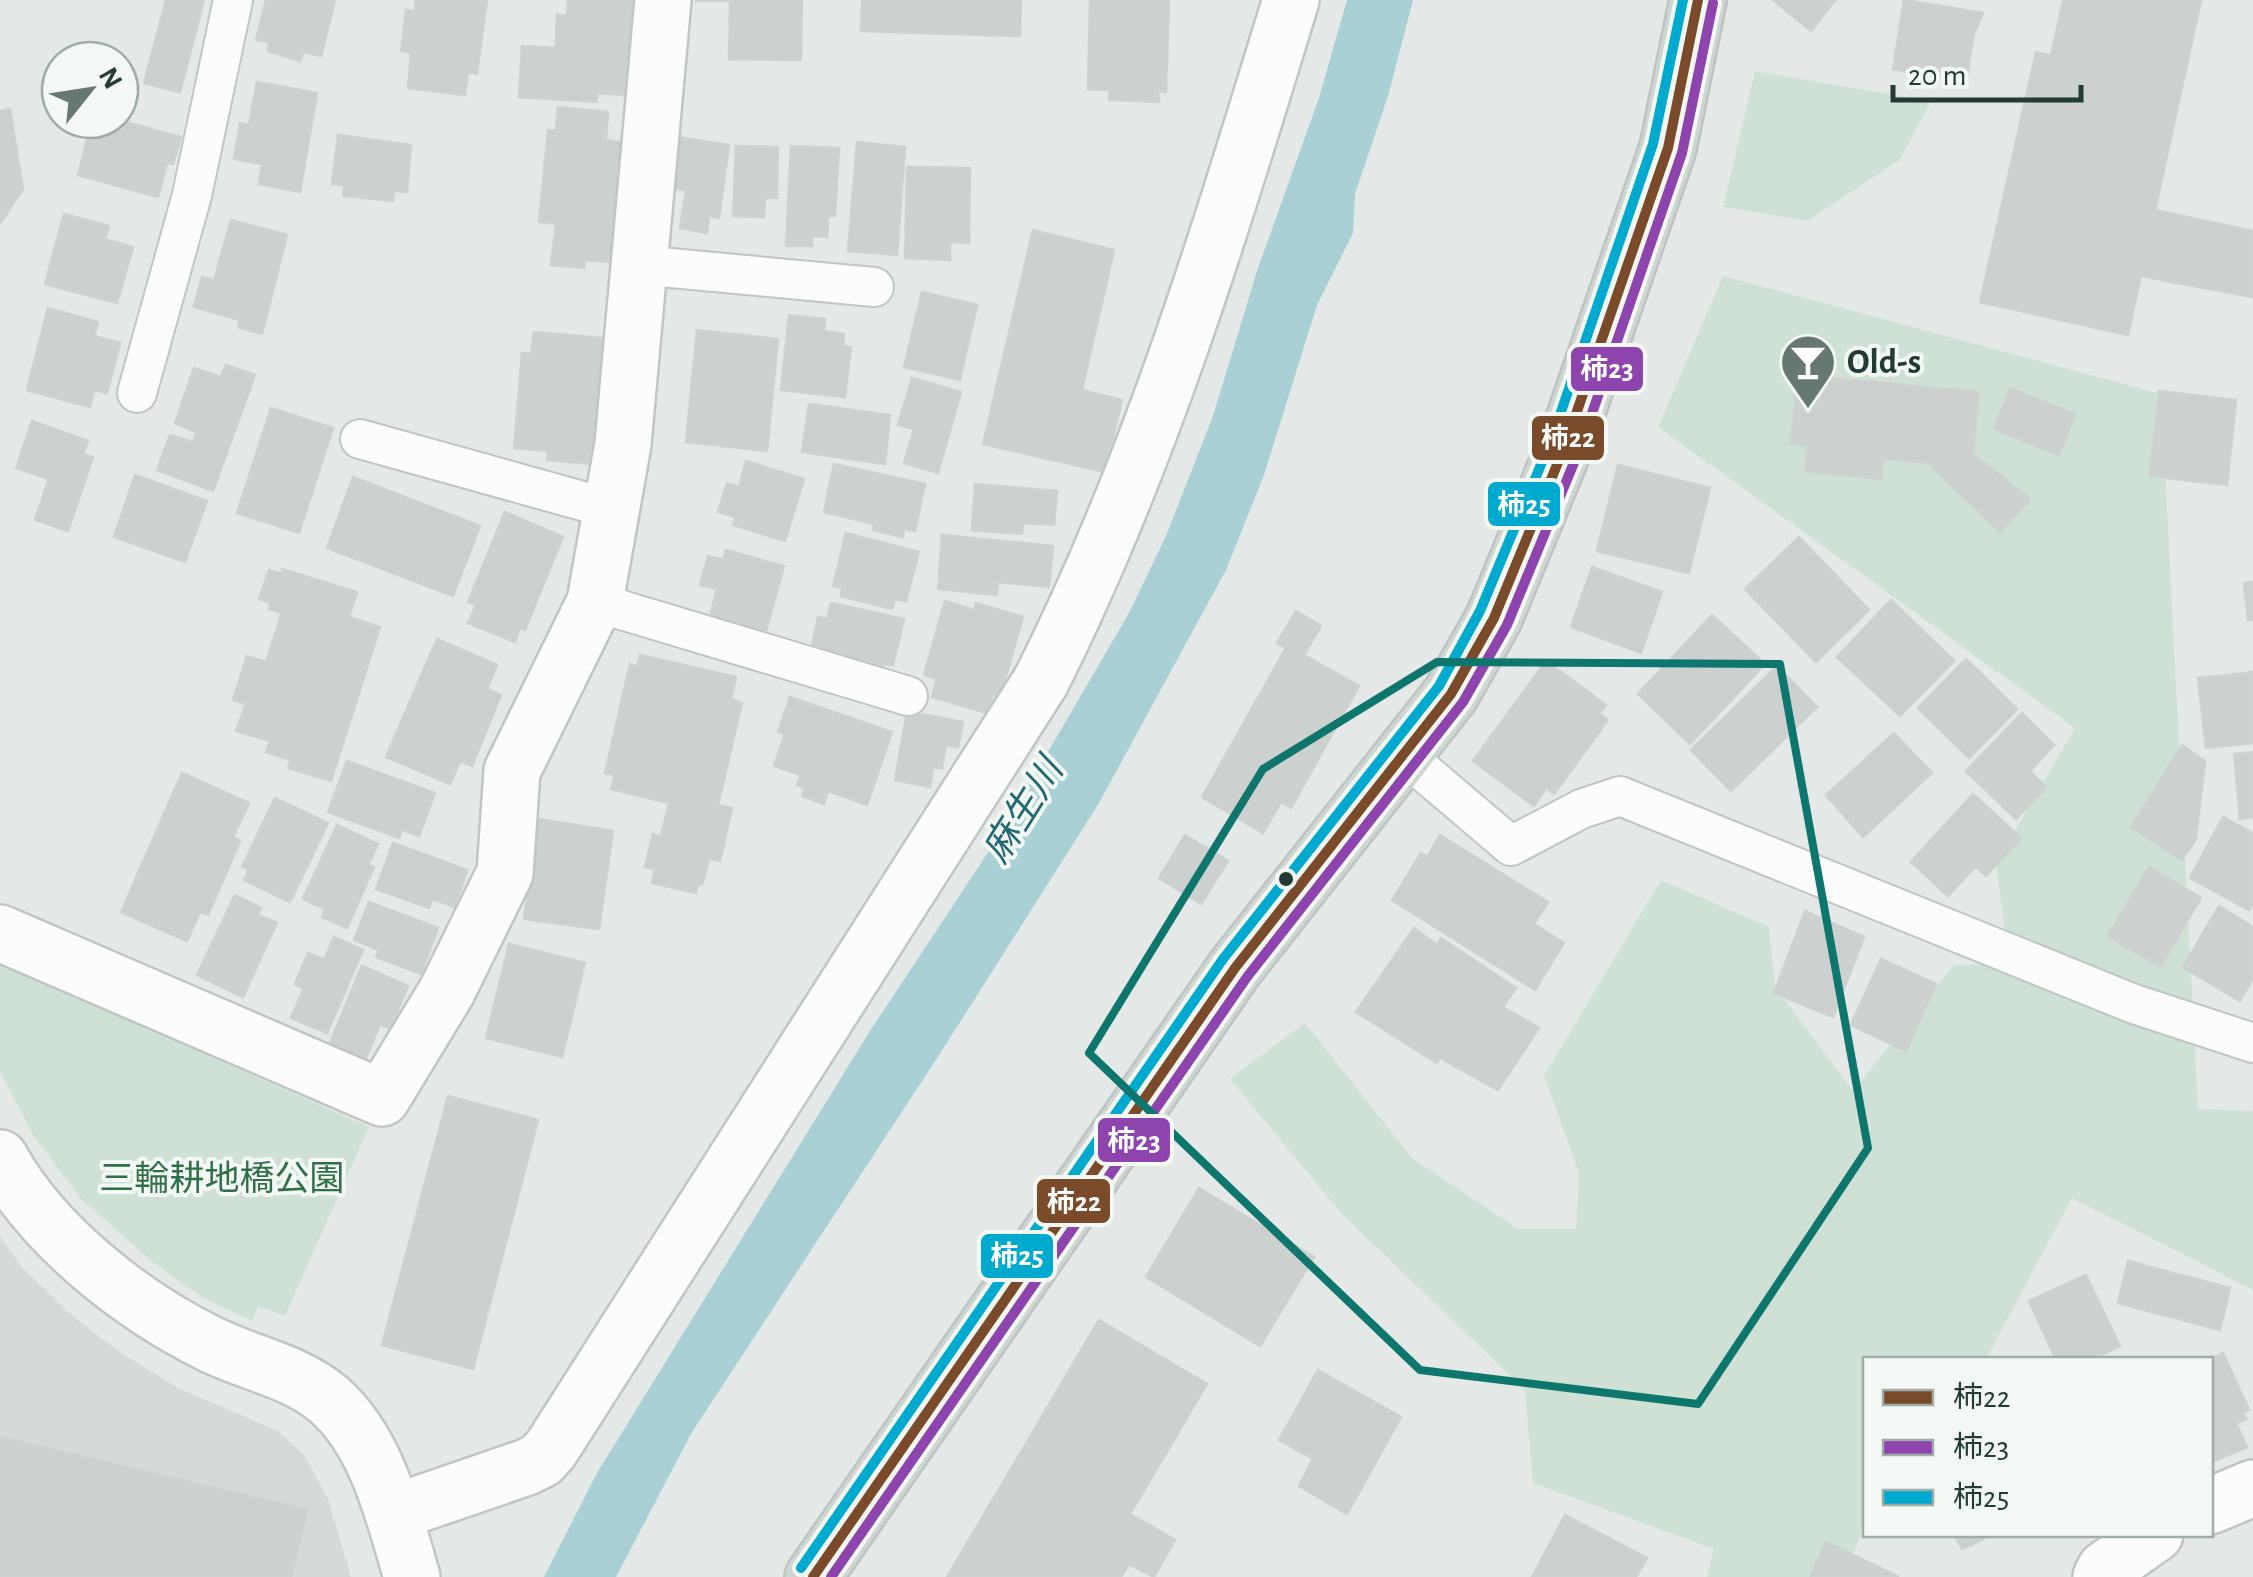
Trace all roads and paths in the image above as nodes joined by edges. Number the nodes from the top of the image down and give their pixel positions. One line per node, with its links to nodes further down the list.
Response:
1 (233, 0): 7 (lane)
2 (663, 0): 5 (street)
3 (1291, 0): 18 (street)
4 (1698, 0): 12 (main road)
5 (639, 265): 6 (lane); 9 (street)
6 (874, 286)
7 (137, 393)
8 (360, 439): 9 (lane)
9 (611, 509): 10 (street)
10 (596, 602): 11 (lane); 13 (street)
11 (908, 696)
12 (1403, 754): 14 (lane); 21 (main road)
13 (0, 932)
14 (2253, 1043)
15 (0, 1158): 18 (street)
16 (2253, 1488): 17 (street)
17 (2213, 1505)
18 (393, 1513): 20 (street)
19 (2151, 1537): 22 (street)
20 (412, 1577)
21 (812, 1577)
22 (2102, 1577)

